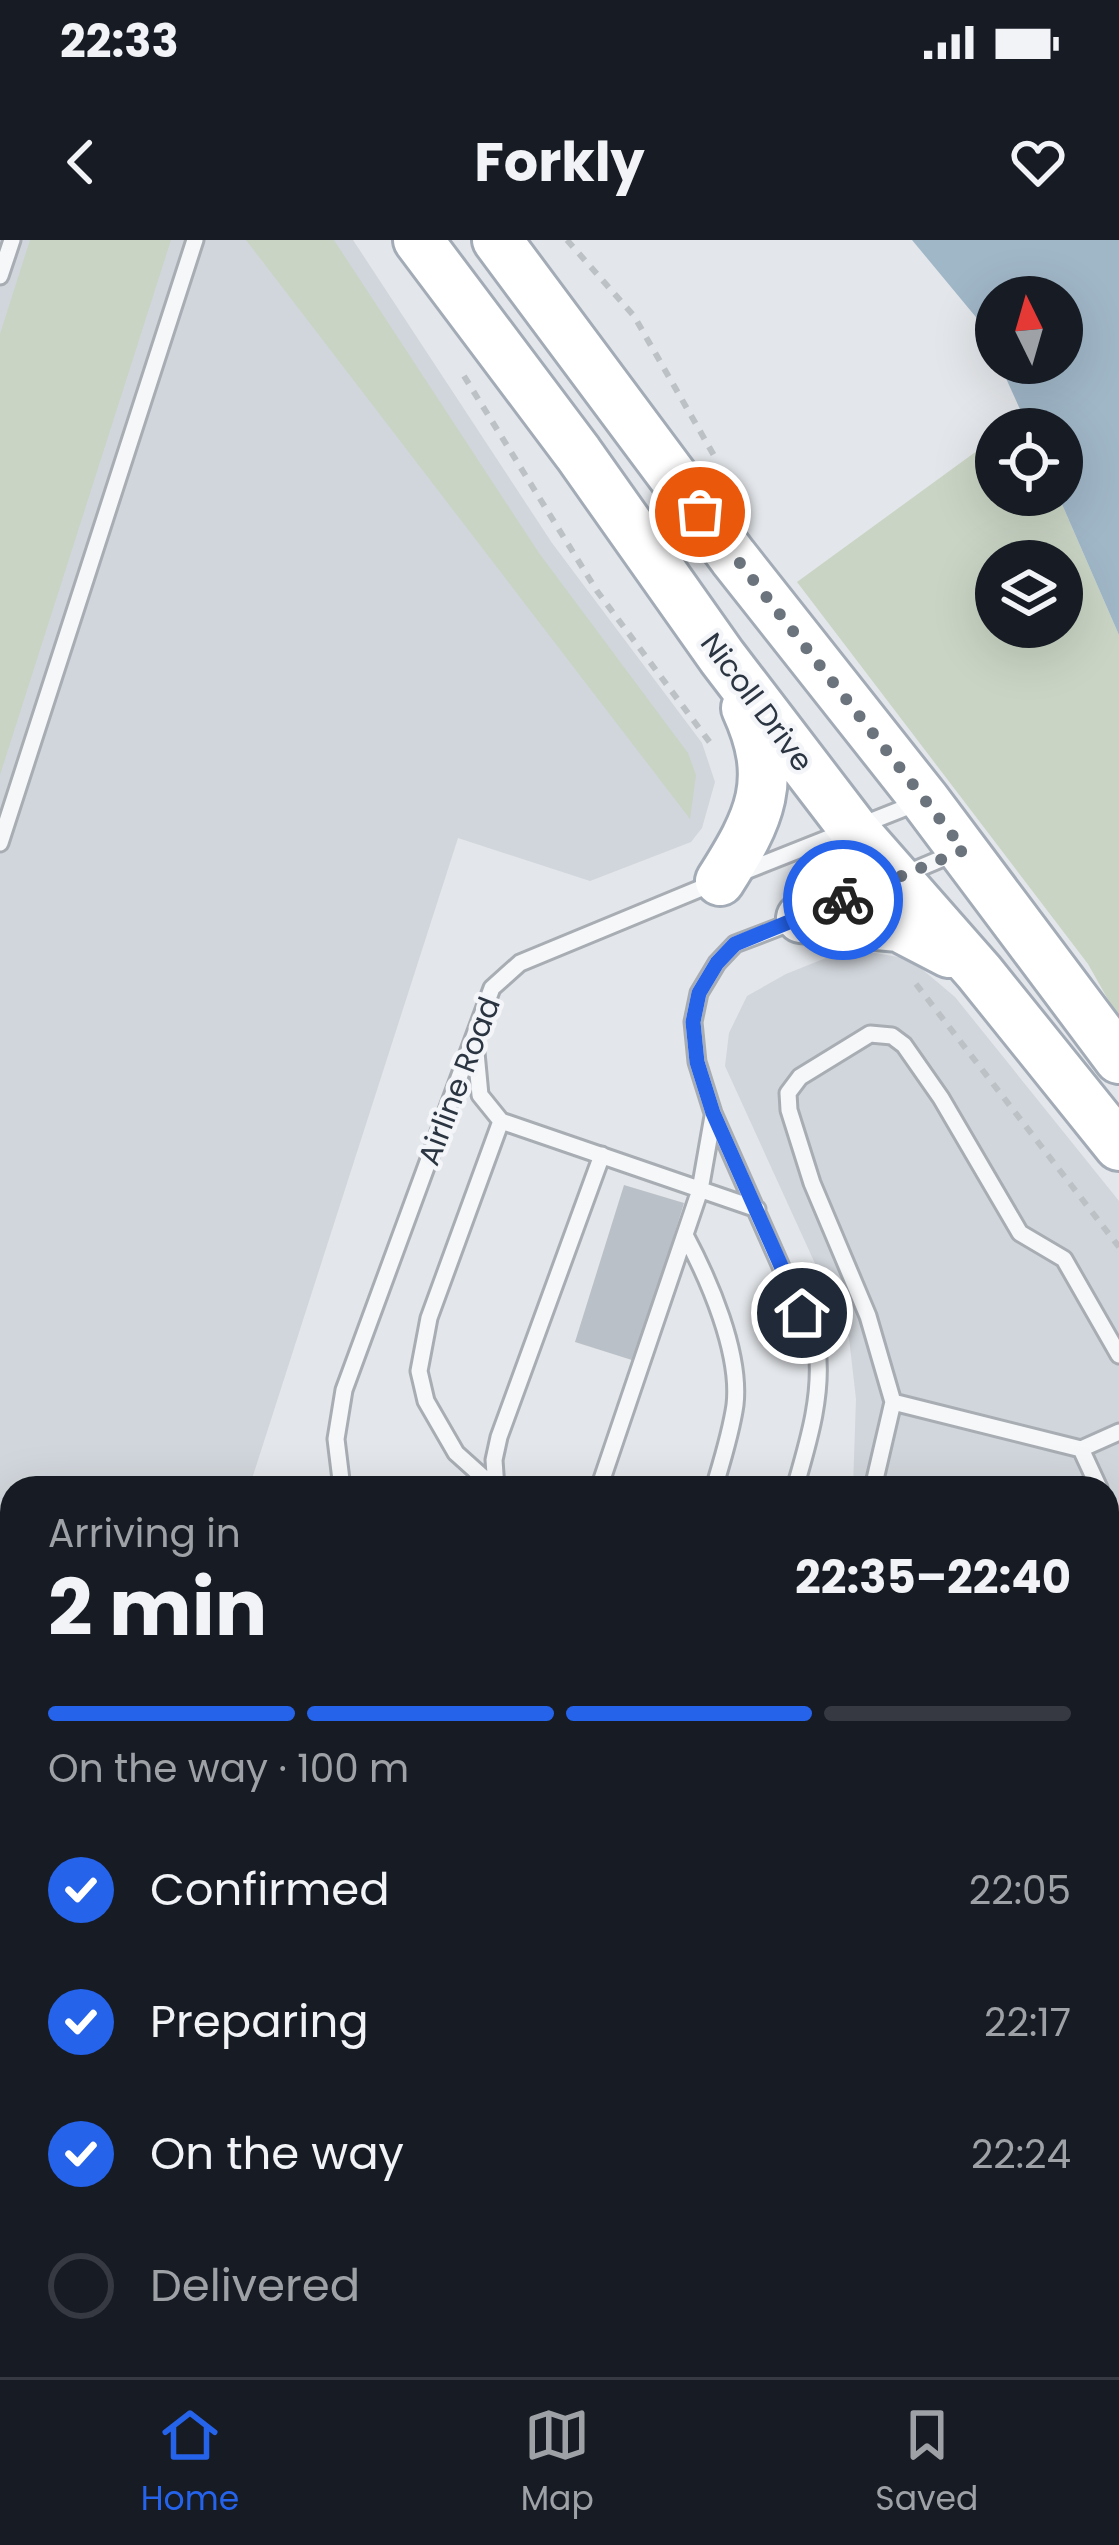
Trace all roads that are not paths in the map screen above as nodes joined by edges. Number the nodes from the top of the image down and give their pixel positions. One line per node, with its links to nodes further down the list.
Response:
1 (12, 240): 5 (lane)
2 (196, 240): 9 (lane)
3 (418, 240): 6 (main road, Nicoll Drive)
4 (497, 240): 7 (main road)
5 (0, 276)
6 (722, 656): 8 (main road, Nicoll Drive); 12 (main road)
7 (925, 800): 8 (lane, Airline Road); 10 (main road)
8 (855, 831): 11 (main road, Nicoll Drive); 12 (lane, Airline Road)
9 (0, 843)
10 (964, 850): 11 (lane); 16 (main road)
11 (894, 878): 13 (lane); 14 (main road, Nicoll Drive)
12 (720, 881): 15 (lane, Airline Road)
13 (801, 918): 14 (main road); 17 (lane)
14 (979, 971): 19 (main road, Nicoll Drive)
15 (475, 1033): 18 (lane); 28 (lane, Airline Road)
16 (1119, 1059)
17 (713, 1113): 21 (lane); 22 (lane)
18 (500, 1121): 20 (lane); 29 (lane)
19 (1119, 1146)
20 (602, 1155): 21 (lane); 30 (lane)
21 (700, 1190): 22 (lane); 23 (lane)
22 (757, 1209): 33 (lane)
23 (685, 1234): 31 (lane); 32 (lane)
24 (1119, 1355): 25 (lane)
25 (893, 1402): 27 (lane); 34 (lane)
26 (1119, 1432): 27 (lane)
27 (1081, 1449): 35 (lane)
28 (341, 1476)
29 (482, 1476)
30 (496, 1476)
31 (603, 1476)
32 (717, 1476)
33 (798, 1476)
34 (876, 1476)
35 (1093, 1476)

